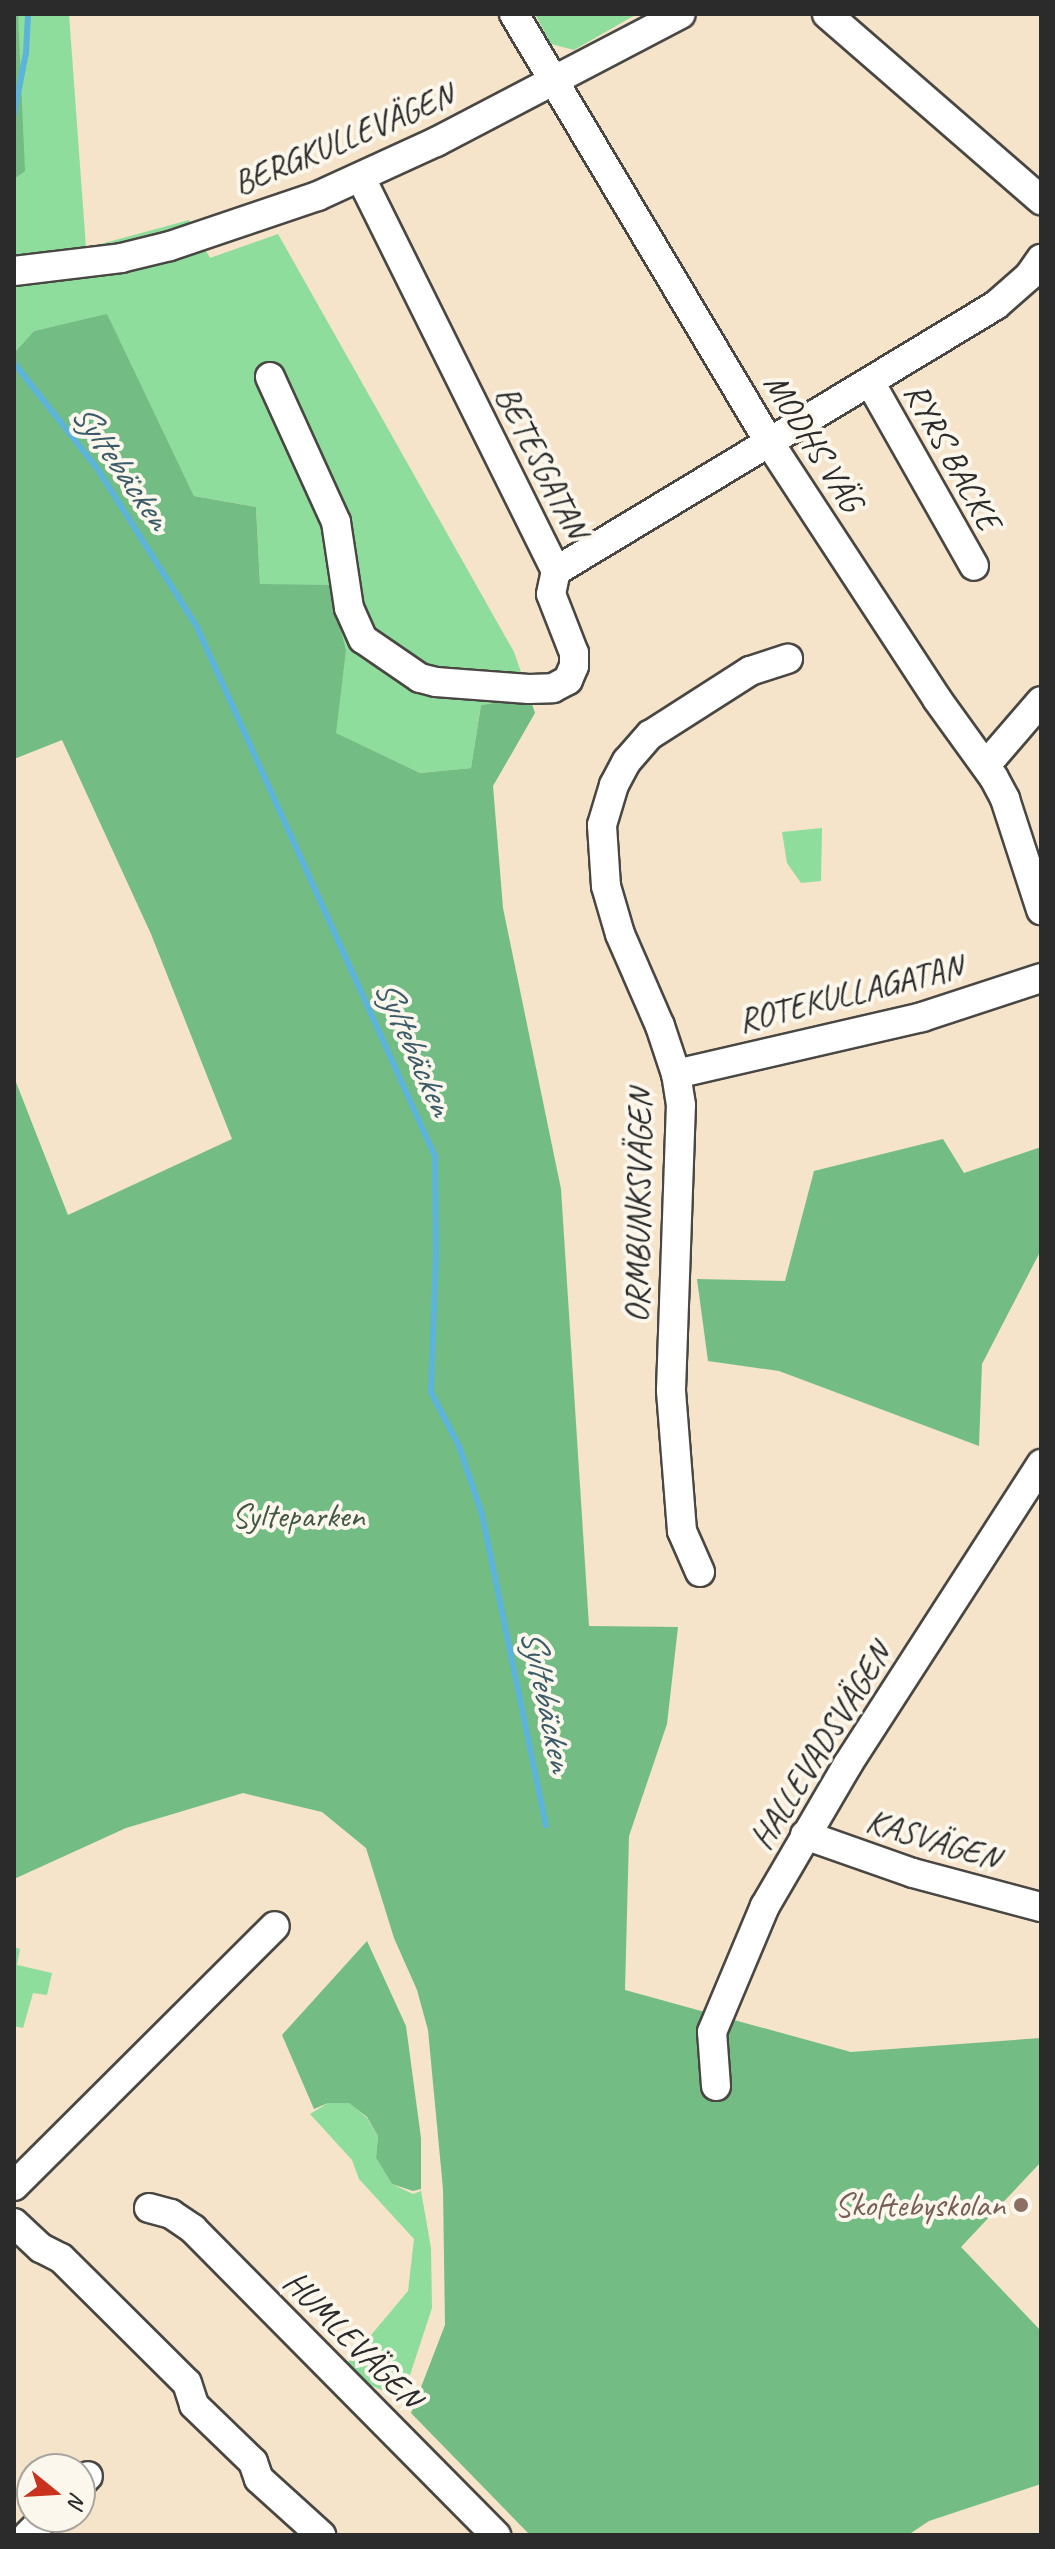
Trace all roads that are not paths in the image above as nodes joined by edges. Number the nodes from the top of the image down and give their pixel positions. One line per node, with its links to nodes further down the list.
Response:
1 (514, 14): 4 (street, MODHS VÄG)
2 (681, 14): 4 (street, BERGKULLEVÄGEN)
3 (827, 14): 6 (street)
4 (553, 81): 5 (street, BERGKULLEVÄGEN); 11 (street, MODHS VÄG)
5 (361, 178): 8 (street, BERGKULLEVÄGEN); 13 (street, BETESGATAN)
6 (1041, 200)
7 (1041, 259): 10 (street, RYRS BACKE)
8 (14, 271)
9 (270, 377): 13 (street, BETESGATAN)
10 (870, 382): 11 (street, RYRS BACKE); 12 (street, RYRS BACKE)
11 (769, 442): 13 (street, RYRS BACKE); 16 (street, MODHS VÄG)
12 (974, 566)
13 (556, 571)
14 (788, 659): 19 (street, ORMBUNKSVÄGEN)
15 (1041, 701): 16 (street)
16 (986, 765): 17 (street, MODHS VÄG)
17 (1041, 910)
18 (1041, 978): 19 (street, ROTEKULLAGATAN)
19 (676, 1074): 21 (street, ORMBUNKSVÄGEN)
20 (1041, 1464): 22 (street, HALLEVADSVÄGEN)
21 (700, 1572)
22 (805, 1835): 23 (street, KASVÄGEN); 25 (street, HALLEVADSVÄGEN)
23 (1041, 1907)
24 (275, 1926): 26 (street)
25 (716, 2086)
26 (14, 2186)
27 (149, 2208): 30 (street, HUMLEVÄGEN)
28 (14, 2223): 29 (street)
29 (321, 2535)
30 (496, 2535)

